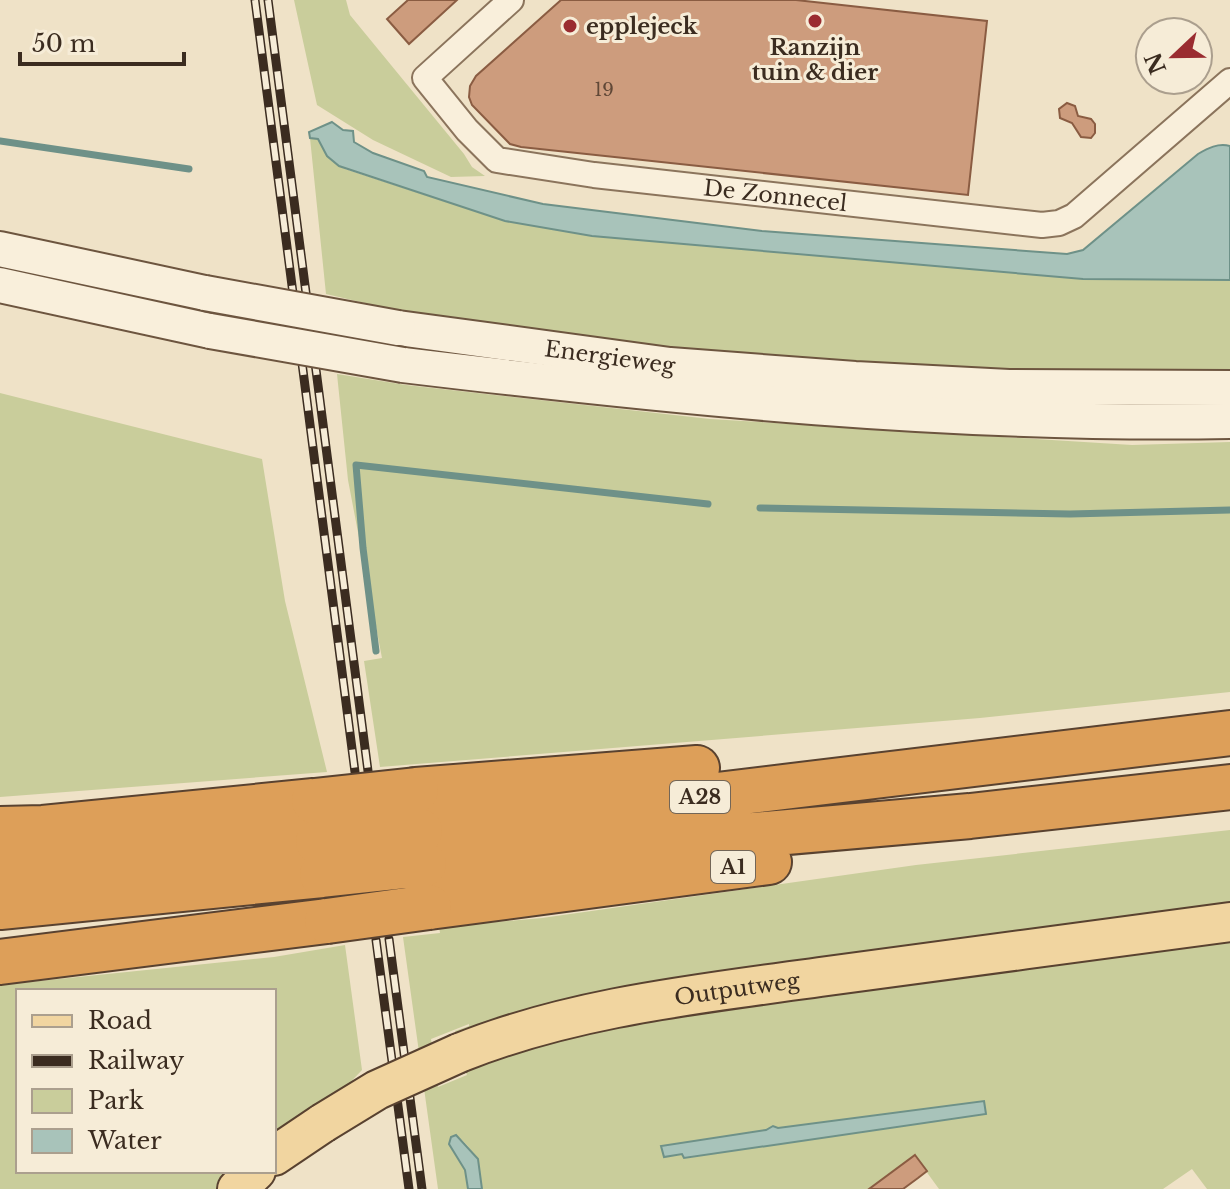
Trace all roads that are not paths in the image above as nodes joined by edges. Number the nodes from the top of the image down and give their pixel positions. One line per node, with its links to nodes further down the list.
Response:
1 (511, 0): 2 (street, De Zonnecel)
2 (1230, 81)
3 (0, 249): 5 (main road, Energieweg, bridge)
4 (0, 285): 6 (main road, Energieweg, bridge)
5 (1230, 388)
6 (1230, 421)
7 (1230, 733): 11 (highway, A28)
8 (1230, 787): 9 (highway, A28)
9 (1034, 809): 11 (highway, A28); 16 (highway, A1, bridge)
10 (0, 829): 12 (highway, A28)
11 (420, 829): 12 (highway, A28, bridge); 12 (highway, A28, bridge)
12 (318, 839): 13 (highway, A28); 14 (highway, A28)
13 (0, 873)
14 (0, 907)
15 (1230, 922): 17 (main road, Outputweg, bridge)
16 (0, 962)
17 (276, 1155)
18 (254, 1173): 19 (main road)
19 (237, 1189)

